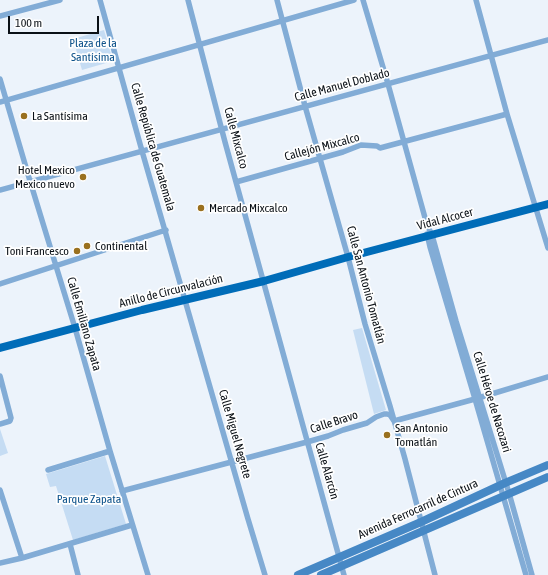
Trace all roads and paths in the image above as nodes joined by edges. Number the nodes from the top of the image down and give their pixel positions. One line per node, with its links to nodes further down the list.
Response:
1 (60, 0): 8 (street)
2 (100, 0): 13 (street, Calle República de Guatemala)
3 (188, 0): 11 (street, Calle Mixcalco)
4 (277, 0): 9 (street, Calle San Antonio Tomatlán)
5 (354, 0): 9 (street)
6 (364, 0): 15 (street, Calle Héroe de Nacozari)
7 (476, 0): 12 (street)
8 (0, 16)
9 (282, 21): 11 (street); 18 (street, Calle San Antonio Tomatlán)
10 (548, 40): 12 (street, Calle Manuel Doblado)
11 (200, 44): 13 (street); 20 (street, Calle Mixcalco)
12 (491, 55): 15 (street, Calle Manuel Doblado); 19 (street)
13 (119, 68): 16 (street); 22 (street, Calle República de Guatemala)
14 (0, 79): 16 (street, Calle Emiliano Zapata)
15 (388, 84): 18 (street, Calle Manuel Doblado); 21 (street, Calle Héroe de Nacozari)
16 (6, 101): 17 (street); 24 (street, Calle Emiliano Zapata)
17 (0, 102)
18 (305, 106): 20 (street, Calle Manuel Doblado); 23 (street, Calle San Antonio Tomatlán)
19 (507, 114): 21 (street, Callejón Mixcalco); 28 (street)
20 (222, 130): 22 (street, Calle Manuel Doblado); 25 (street, Calle Mixcalco)
21 (404, 141): 23 (street, Callejón Mixcalco); 30 (street, Calle Héroe de Nacozari)
22 (142, 151): 24 (street, Calle Manuel Doblado); 29 (street, Calle República de Guatemala)
23 (320, 158): 25 (street, Callejón Mixcalco); 32 (street, Calle San Antonio Tomatlán)
24 (30, 181): 26 (street, Calle Manuel Doblado); 33 (street, Calle Emiliano Zapata)
25 (236, 182): 34 (street, Calle Mixcalco)
26 (0, 190)
27 (548, 204): 28 (main road, Vidal Alcocer)
28 (536, 208): 30 (main road, Vidal Alcocer); 31 (street)
29 (166, 230): 33 (street); 36 (street, Calle República de Guatemala)
30 (429, 235): 32 (main road, Vidal Alcocer); 41 (street, Calle Héroe de Nacozari)
31 (548, 248)
32 (348, 257): 34 (main road, Anillo de Circunvalación); 42 (street, Calle San Antonio Tomatlán)
33 (56, 265): 35 (street); 37 (street, Calle Emiliano Zapata)
34 (264, 281): 36 (main road, Anillo de Circunvalación); 44 (street, Calle Alarcón)
35 (0, 284)
36 (185, 299): 37 (main road, Anillo de Circunvalación); 46 (street, Calle Miguel Negrete)
37 (75, 328): 38 (main road, Anillo de Circunvalación); 45 (street, Calle Emiliano Zapata)
38 (0, 348)
39 (0, 376): 43 (street)
40 (548, 377): 41 (street)
41 (478, 398): 42 (street); 50 (street, Calle Héroe de Nacozari)
42 (394, 421): 44 (street, Calle Bravo); 54 (street, Calle San Antonio Tomatlán)
43 (0, 424)
44 (307, 442): 46 (street, Calle Bravo); 58 (street, Calle Alarcón)
45 (110, 451): 48 (street); 52 (street, Calle Emiliano Zapata)
46 (232, 462): 52 (street, Calle Bravo); 64 (street, Calle Miguel Negrete)
47 (548, 465): 50 (street, Avenida Ferrocarril de Cintura)
48 (48, 470)
49 (548, 476): 53 (street, Avenida Ferrocarril de Cintura)
50 (503, 485): 53 (street, Calle Héroe de Nacozari); 54 (street, Avenida Ferrocarril de Cintura)
51 (0, 490): 59 (street)
52 (122, 491): 55 (street, Calle Emiliano Zapata)
53 (506, 494): 56 (street, Avenida Ferrocarril de Cintura); 69 (street, Calle Héroe de Nacozari); 70 (street, Calle Héroe de Nacozari)
54 (421, 522): 56 (street, Calle San Antonio Tomatlán); 58 (street, Avenida Ferrocarril de Cintura)
55 (132, 525): 57 (street); 63 (street, Calle Emiliano Zapata)
56 (423, 532): 61 (street, Avenida Ferrocarril de Cintura); 68 (street, Calle San Antonio Tomatlán)
57 (70, 544): 59 (street); 62 (street)
58 (339, 557): 61 (street, Calle Alarcón); 65 (street, Avenida Ferrocarril de Cintura)
59 (22, 558): 60 (street)
60 (0, 563)
61 (342, 566): 66 (street, Avenida Ferrocarril de Cintura); 67 (street, Calle Alarcón)
62 (78, 575)
63 (148, 575)
64 (265, 575)
65 (298, 575)
66 (321, 575)
67 (344, 575)
68 (435, 575)
69 (526, 575)
70 (532, 575)

